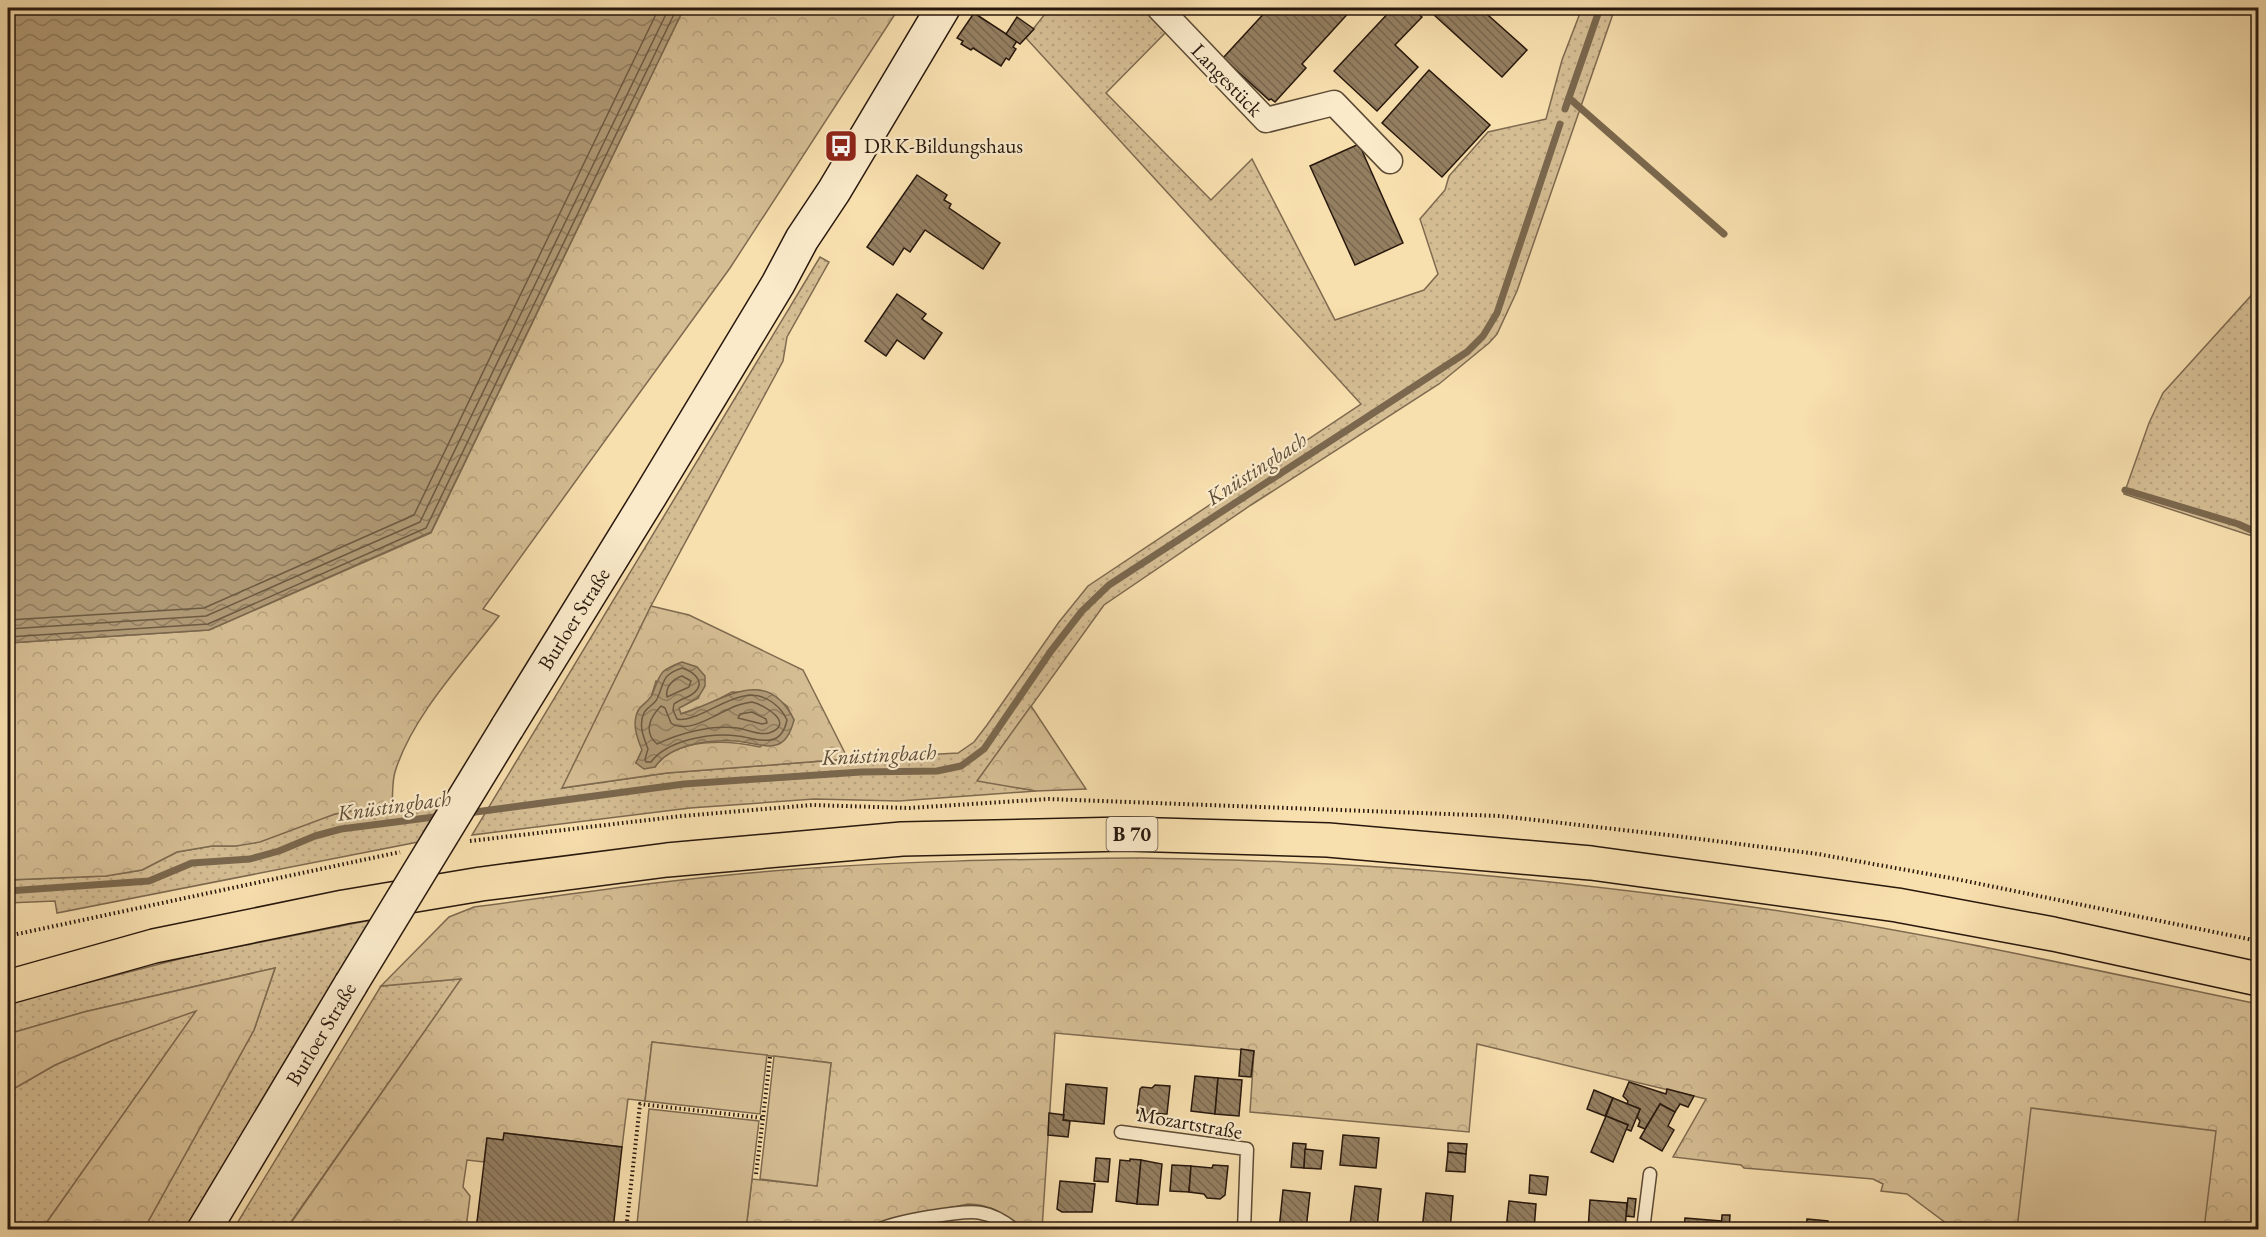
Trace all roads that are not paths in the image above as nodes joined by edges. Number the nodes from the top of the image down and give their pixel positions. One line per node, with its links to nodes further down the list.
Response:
1 (943, 8): 8 (main road, Burloer Straße, bridge)
2 (1159, 8): 3 (street, Langestück)
3 (1390, 161)
4 (2259, 979): 5 (main road, B 70)
5 (8, 987)
6 (1121, 1132): 11 (lane, Mozartstraße)
7 (1650, 1174): 12 (lane)
8 (204, 1230)
9 (879, 1230): 10 (lane)
10 (1015, 1230)
11 (1244, 1230)
12 (1643, 1230)

